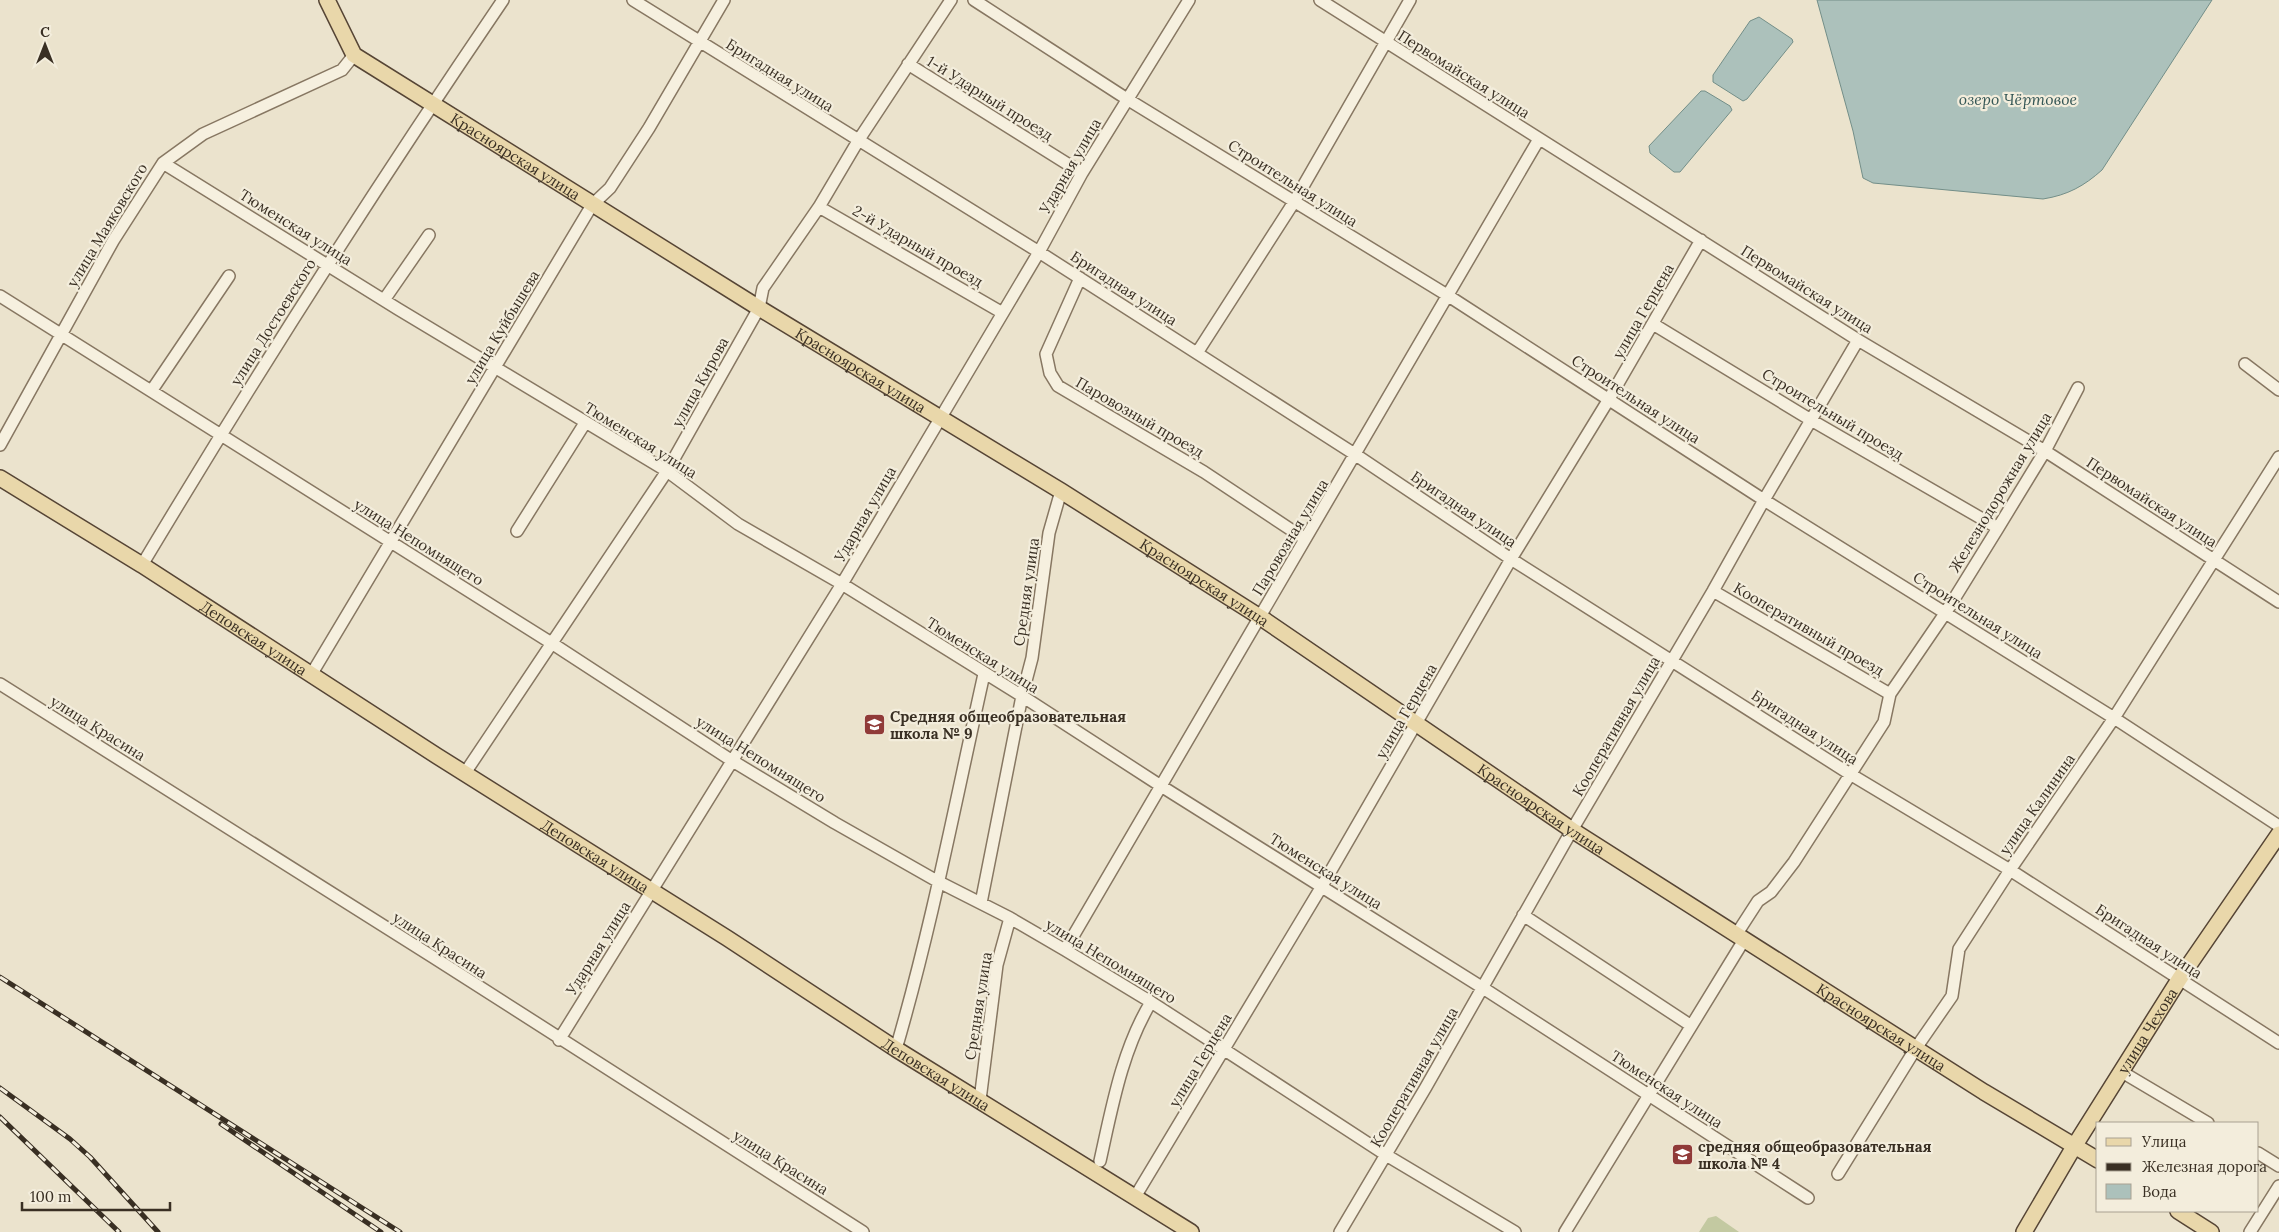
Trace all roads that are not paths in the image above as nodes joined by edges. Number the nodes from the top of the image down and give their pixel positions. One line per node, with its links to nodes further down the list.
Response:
1 (327, 0): 12 (main road)
2 (503, 0): 15 (street, улица Достоевского)
3 (633, 0): 10 (street, Бригадная улица)
4 (724, 0): 10 (street, улица Куйбышева)
5 (951, 0): 13 (street, улица Кирова)
6 (974, 0): 14 (street, Строительная улица)
7 (1189, 0): 14 (street, Ударная улица)
8 (1320, 0): 11 (street, Первомайская улица)
9 (1410, 0): 11 (street)
10 (699, 42): 17 (street, Бригадная улица); 21 (street, улица Куйбышева)
11 (1386, 43): 16 (street, Первомайская улица); 20 (street)
12 (354, 55): 15 (main road, Красноярская улица); 18 (street, улица Маяковского)
13 (908, 64): 17 (street, улица Кирова); 19 (street, 1-й Ударный проезд)
14 (1127, 99): 19 (street, Ударная улица); 20 (street, Строительная улица)
15 (431, 105): 21 (main road, Красноярская улица); 26 (street, улица Достоевского)
16 (1539, 139): 24 (street, Первомайская улица); 29 (street, Паровозная улица)
17 (858, 141): 22 (street, улица Кирова); 25 (street, Бригадная улица)
18 (163, 162): 26 (street, Тюменская улица); 35 (street, улица Маяковского)
19 (1082, 173): 25 (street, Ударная улица)
20 (1294, 202): 29 (street, Строительная улица); 37 (street)
21 (592, 205): 32 (main road, Красноярская улица); 39 (street, улица Куйбышева)
22 (819, 207): 32 (street, улица Кирова); 33 (street, 2-й Ударный проезд)
23 (429, 234): 31 (street)
24 (1701, 240): 34 (street, улица Герцена); 36 (street, Первомайская улица)
25 (1039, 252): 28 (street, Бригадная улица); 33 (street, Ударная улица)
26 (328, 264): 31 (street, Тюменская улица); 47 (street, улица Достоевского)
27 (228, 276): 41 (street)
28 (1080, 278): 37 (street, Бригадная улица); 58 (street, Паровозный проезд)
29 (1447, 295): 43 (street, Строительная улица); 50 (street, Паровозная улица)
30 (0, 296): 35 (street, улица Непомнящего)
31 (384, 300): 39 (street, Тюменская улица)
32 (759, 308): 44 (main road, Красноярская улица); 52 (street, улица Кирова)
33 (1001, 312): 44 (street, Ударная улица)
34 (1653, 324): 43 (street, улица Герцена); 45 (street, Строительный проезд)
35 (61, 334): 41 (street, улица Непомнящего); 48 (street, улица Маяковского)
36 (1858, 340): 45 (street, Кооперативная улица); 49 (street, Первомайская улица)
37 (1197, 352): 50 (street, Бригадная улица)
38 (2245, 364): 42 (street)
39 (495, 368): 46 (street, Тюменская улица); 59 (street, улица Куйбышева)
40 (2078, 388): 49 (street, Железнодорожная улица)
41 (152, 390): 47 (street, улица Непомнящего)
42 (2279, 390)
43 (1609, 399): 55 (street, Строительная улица); 60 (street, улица Герцена)
44 (939, 417): 54 (main road, Красноярская улица); 63 (street, Ударная улица)
45 (1811, 420): 55 (street, Кооперативная улица); 56 (street, Строительный проезд)
46 (585, 423): 52 (street, Тюменская улица); 57 (street)
47 (220, 435): 59 (street, улица Непомнящего); 62 (street, улица Достоевского)
48 (0, 445)
49 (2045, 451): 56 (street, Железнодорожная улица); 61 (street, Первомайская улица)
50 (1356, 455): 58 (street, Паровозная улица); 60 (street, Бригадная улица)
51 (2279, 457): 61 (street, улица Калинина)
52 (667, 471): 63 (street, Тюменская улица); 68 (street, улица Кирова)
53 (0, 478): 62 (main road, Деповская улица)
54 (1061, 491): 67 (main road, Красноярская улица); 74 (street, Средняя улица)
55 (1764, 500): 64 (street, Кооперативная улица); 66 (street, Строительная улица)
56 (1998, 528): 66 (street, Железнодорожная улица)
57 (517, 531)
58 (1305, 539): 67 (street, Паровозная улица)
59 (390, 541): 68 (street, улица Непомнящего); 71 (street, улица Куйбышева)
60 (1511, 559): 69 (street, Бригадная улица); 76 (street, улица Герцена)
61 (2215, 560): 65 (street, Первомайская улица); 75 (street, улица Калинина)
62 (142, 565): 71 (main road, Деповская улица)
63 (842, 584): 70 (street, Тюменская улица); 77 (street, Ударная улица)
64 (1713, 591): 69 (street, Кооперативная улица); 73 (street, Кооперативный проезд)
65 (2279, 602)
66 (1946, 612): 73 (street, Железнодорожная улица); 75 (street, Строительная улица)
67 (1260, 618): 76 (main road, Красноярская улица); 80 (street, Паровозная улица)
68 (553, 644): 77 (street, улица Непомнящего); 78 (street, улица Кирова)
69 (1672, 660): 79 (street, Бригадная улица); 82 (street, Кооперативная улица)
70 (984, 674): 74 (street, Тюменская улица); 85 (street)
71 (311, 675): 78 (main road, Деповская улица)
72 (0, 684): 97 (street, улица Красина)
73 (1890, 694): 79 (street, Железнодорожная улица)
74 (1022, 696): 80 (street, Тюменская улица); 88 (street, Средняя улица)
75 (2114, 718): 81 (street, Строительная улица); 84 (street, улица Калинина)
76 (1416, 723): 82 (main road, Красноярская улица); 86 (street, улица Герцена)
77 (731, 760): 85 (street, улица Непомнящего); 87 (street, Ударная улица)
78 (465, 773): 87 (main road, Деповская улица)
79 (1850, 774): 84 (street, Бригадная улица); 91 (street, Железнодорожная улица)
80 (1161, 786): 86 (street, Тюменская улица); 92 (street, Паровозная улица)
81 (2279, 826)
82 (1572, 830): 89 (street, Кооперативная улица); 91 (main road, Красноярская улица)
83 (2279, 834): 93 (main road, улица Чехова)
84 (2010, 870): 93 (street, Бригадная улица); 99 (street, улица Калинина)
85 (937, 881): 88 (street, улица Непомнящего); 100 (street)
86 (1322, 886): 94 (street, Тюменская улица); 101 (street, улица Герцена)
87 (651, 891): 97 (street, Ударная улица); 100 (main road, Деповская улица)
88 (981, 903): 90 (street, улица Непомнящего)
89 (1523, 915): 94 (street, Кооперативная улица); 96 (street)
90 (1010, 918): 92 (street, улица Непомнящего); 104 (street, Средняя улица)
91 (1740, 937): 96 (street, Железнодорожная улица); 99 (main road, Красноярская улица)
92 (1066, 950): 95 (street, улица Непомнящего)
93 (2180, 978): 98 (street, Бригадная улица); 102 (main road, улица Чехова)
94 (1483, 988): 103 (street, Тюменская улица); 108 (street, Кооперативная улица)
95 (1151, 1002): 101 (street, улица Непомнящего); 110 (street)
96 (1690, 1025): 103 (street, Железнодорожная улица)
97 (559, 1040): 117 (street, улица Красина)
98 (2279, 1043)
99 (1916, 1048): 106 (main road, Красноярская улица); 112 (street, улица Калинина)
100 (896, 1049): 104 (main road, Деповская улица)
101 (1223, 1050): 108 (street, улица Непомнящего); 114 (street, улица Герцена)
102 (2122, 1072): 105 (street); 106 (main road, улица Чехова)
103 (1648, 1094): 115 (street, Тюменская улица); 121 (street, Железнодорожная улица)
104 (980, 1100): 114 (main road, Деповская улица)
105 (2206, 1122)
106 (2075, 1145): 109 (main road, Красноярская улица); 122 (main road, улица Чехова)
107 (2259, 1154): 111 (street)
108 (1386, 1155): 119 (street, Кооперативная улица); 120 (street, улица Непомнящего)
109 (2096, 1159)
110 (1100, 1161)
111 (2279, 1166)
112 (1838, 1174)
113 (2279, 1186): 124 (street)
114 (1136, 1197): 118 (main road, Деповская улица)
115 (1808, 1198)
116 (2180, 1212): 123 (main road)
117 (863, 1232)
118 (1191, 1232)
119 (1340, 1232)
120 (1514, 1232)
121 (1565, 1232)
122 (2024, 1232)
123 (2211, 1232)
124 (2250, 1232)

